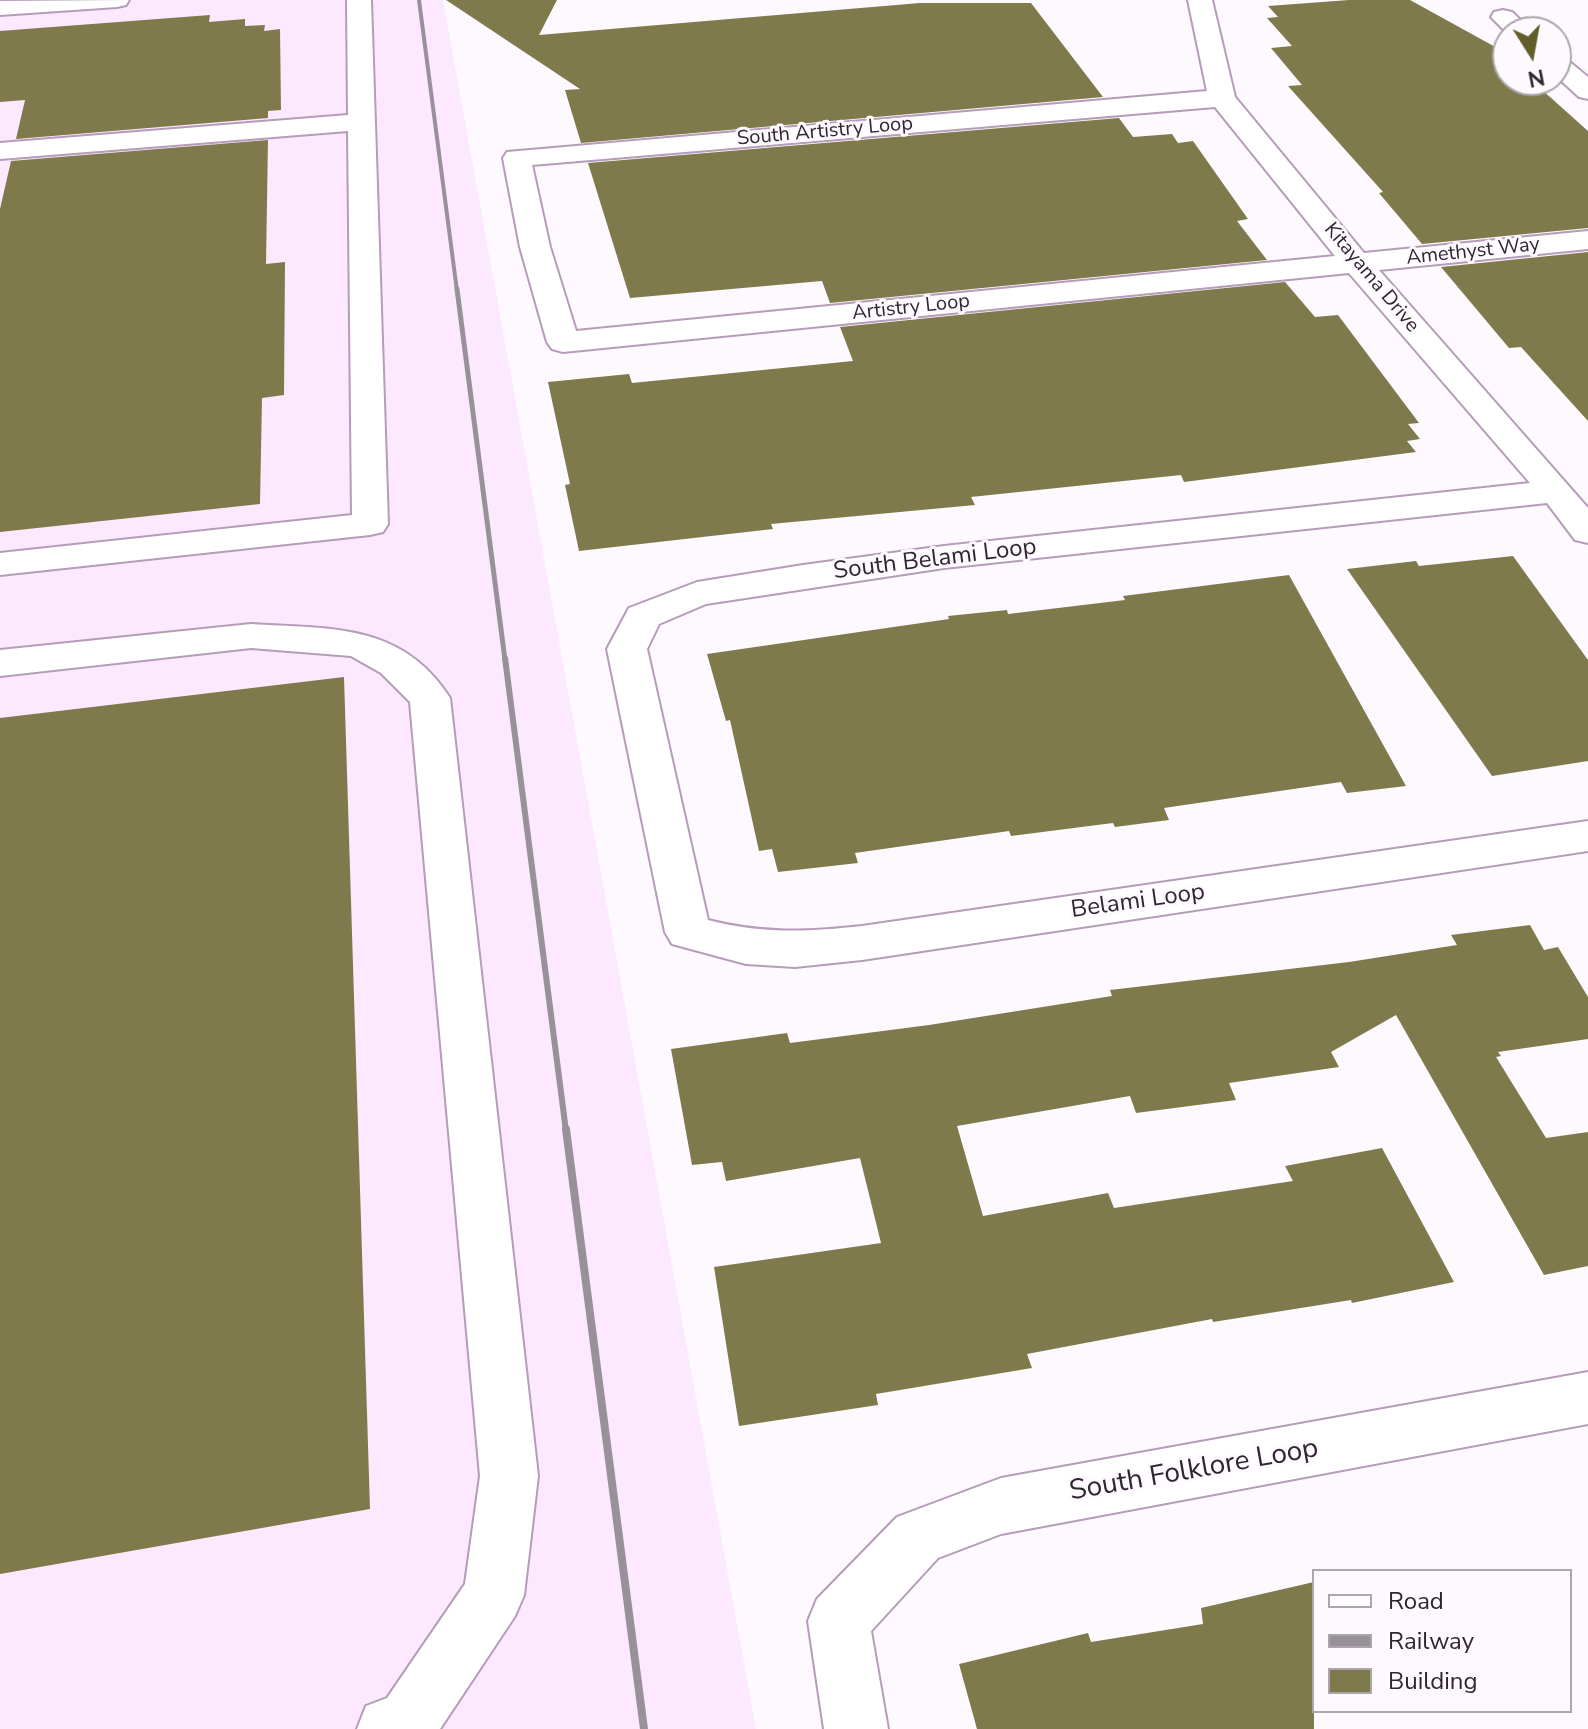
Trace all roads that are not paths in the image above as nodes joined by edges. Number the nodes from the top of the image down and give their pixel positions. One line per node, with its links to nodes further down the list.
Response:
1 (117, 0): 4 (street)
2 (359, 0): 8 (street)
3 (1200, 0): 7 (street, Kitayama Drive)
4 (0, 8)
5 (1572, 77): 6 (street)
6 (1588, 91)
7 (1222, 98): 11 (street, South Artistry Loop); 12 (street, Kitayama Drive)
8 (362, 122): 9 (street); 15 (street)
9 (0, 151)
10 (1588, 240): 12 (street, Amethyst Way)
11 (535, 247): 12 (street, Artistry Loop)
12 (1358, 265): 13 (street, Kitayama Drive)
13 (1556, 491): 14 (street, Kitayama Drive); 18 (street, South Belami Loop)
14 (1588, 532)
15 (0, 564)
16 (0, 663): 20 (street)
17 (1588, 836): 18 (street, Belami Loop)
18 (688, 932)
19 (1588, 1398): 21 (street, South Folklore Loop)
20 (389, 1729)
21 (856, 1729)

